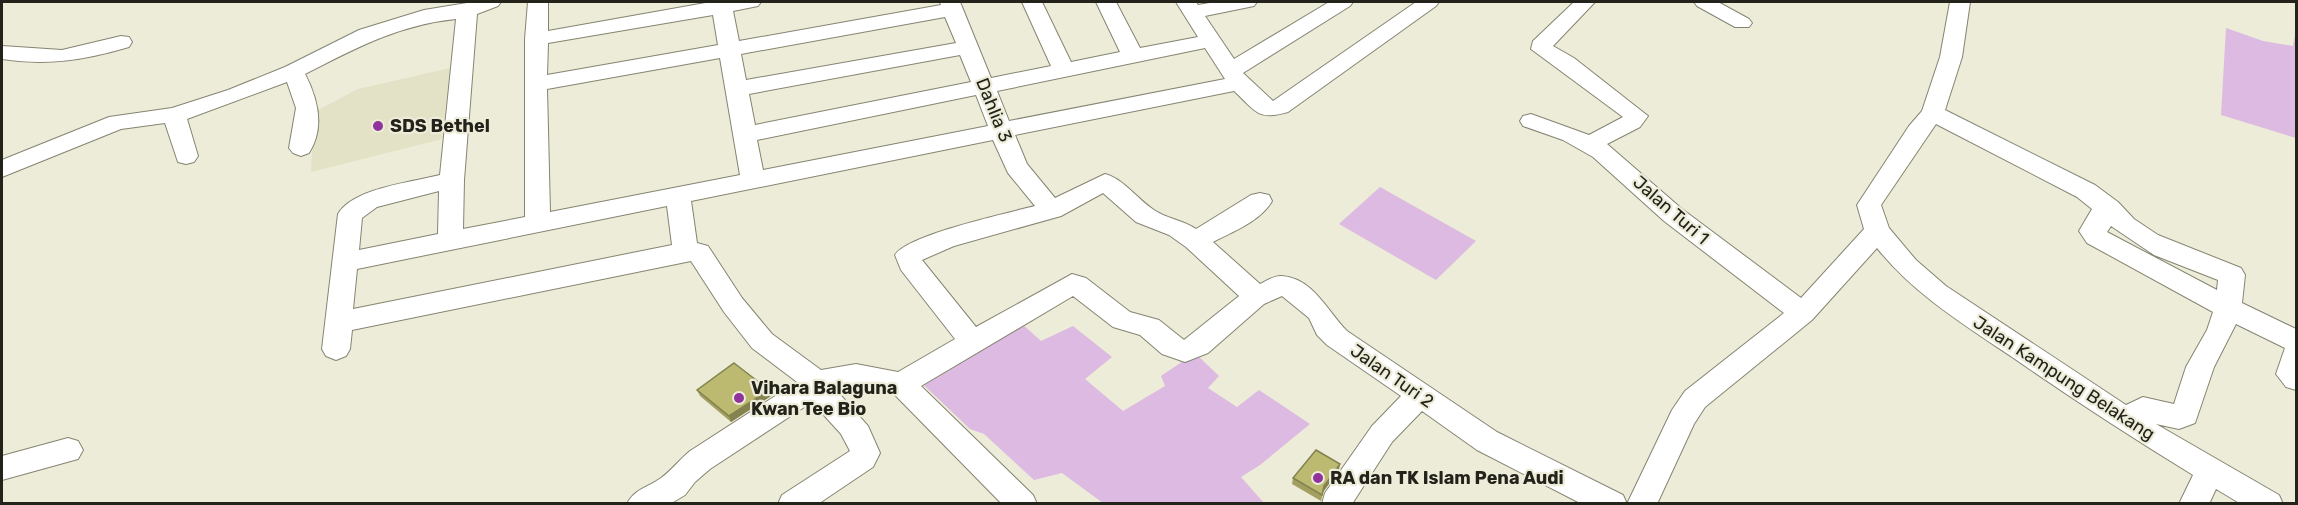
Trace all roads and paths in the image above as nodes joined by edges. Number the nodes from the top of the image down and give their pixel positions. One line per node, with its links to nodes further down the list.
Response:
1 (491, 2): 17 (street)
2 (538, 2): 19 (street)
3 (751, 2): 12 (street)
4 (1032, 2): 26 (street)
5 (1106, 2): 24 (street)
6 (1247, 2): 15 (street)
7 (1343, 2): 25 (street)
8 (1429, 2): 25 (street)
9 (1585, 2): 36 (street)
10 (1738, 2): 13 (street)
11 (1960, 2): 31 (street, Jalan Kampung Belakang)
12 (722, 4): 19 (street); 22 (street)
13 (1708, 4): 18 (street)
14 (952, 5): 21 (street, Dahlia 3); 22 (street)
15 (1188, 7): 25 (street)
16 (425, 9): 17 (street); 27 (street)
17 (467, 11): 40 (street)
18 (1742, 23)
19 (537, 39): 28 (street)
20 (121, 42): 23 (street)
21 (969, 47): 29 (street, Dahlia 3); 30 (street)
22 (729, 48): 28 (street); 30 (street)
23 (2, 52)
24 (1133, 56): 25 (street); 26 (street)
25 (1226, 63): 34 (street)
26 (1064, 70): 29 (street)
27 (293, 72): 32 (street); 37 (street)
28 (536, 84): 45 (street)
29 (985, 86): 34 (street, Dahlia 3); 35 (street)
30 (737, 89): 35 (street)
31 (1933, 113): 46 (street, Jalan Kampung Belakang); 52 (street)
32 (174, 116): 38 (street); 39 (street)
33 (1531, 121): 36 (street, Jalan Turi 1)
34 (1004, 130): 41 (street); 44 (street, Dahlia 3)
35 (744, 135): 41 (street)
36 (1589, 144): 53 (street, Jalan Turi 1)
37 (301, 148)
38 (186, 156)
39 (2, 169)
40 (452, 180): 47 (street); 50 (street)
41 (753, 180): 42 (street)
42 (678, 195): 45 (street); 49 (street)
43 (1260, 201): 48 (street)
44 (1052, 210): 48 (street); 55 (street)
45 (538, 224): 47 (street)
46 (1877, 231): 53 (street); 63 (street, Jalan Kampung Belakang)
47 (450, 241): 50 (street)
48 (1195, 241): 51 (street)
49 (685, 251): 54 (street); 60 (street)
50 (345, 262): 54 (street)
51 (1257, 295): 55 (street); 62 (street, Jalan Turi 2)
52 (2228, 308): 56 (street); 63 (street)
53 (1803, 313): 72 (street)
54 (339, 322): 57 (street)
55 (972, 341): 61 (street)
56 (2296, 341)
57 (336, 348)
58 (2296, 354): 59 (street)
59 (2296, 379)
60 (814, 384): 61 (street); 68 (street); 69 (street)
61 (902, 384): 70 (street)
62 (1419, 396): 67 (street); 71 (street, Jalan Turi 2)
63 (2126, 420): 66 (street, Jalan Kampung Belakang)
64 (68, 450): 65 (street)
65 (2, 468)
66 (2210, 470): 73 (street); 74 (street, Jalan Kampung Belakang)
67 (1336, 502)
68 (642, 504)
69 (793, 504)
70 (1022, 504)
71 (1612, 504)
72 (1642, 504)
73 (2194, 504)
74 (2268, 504)

